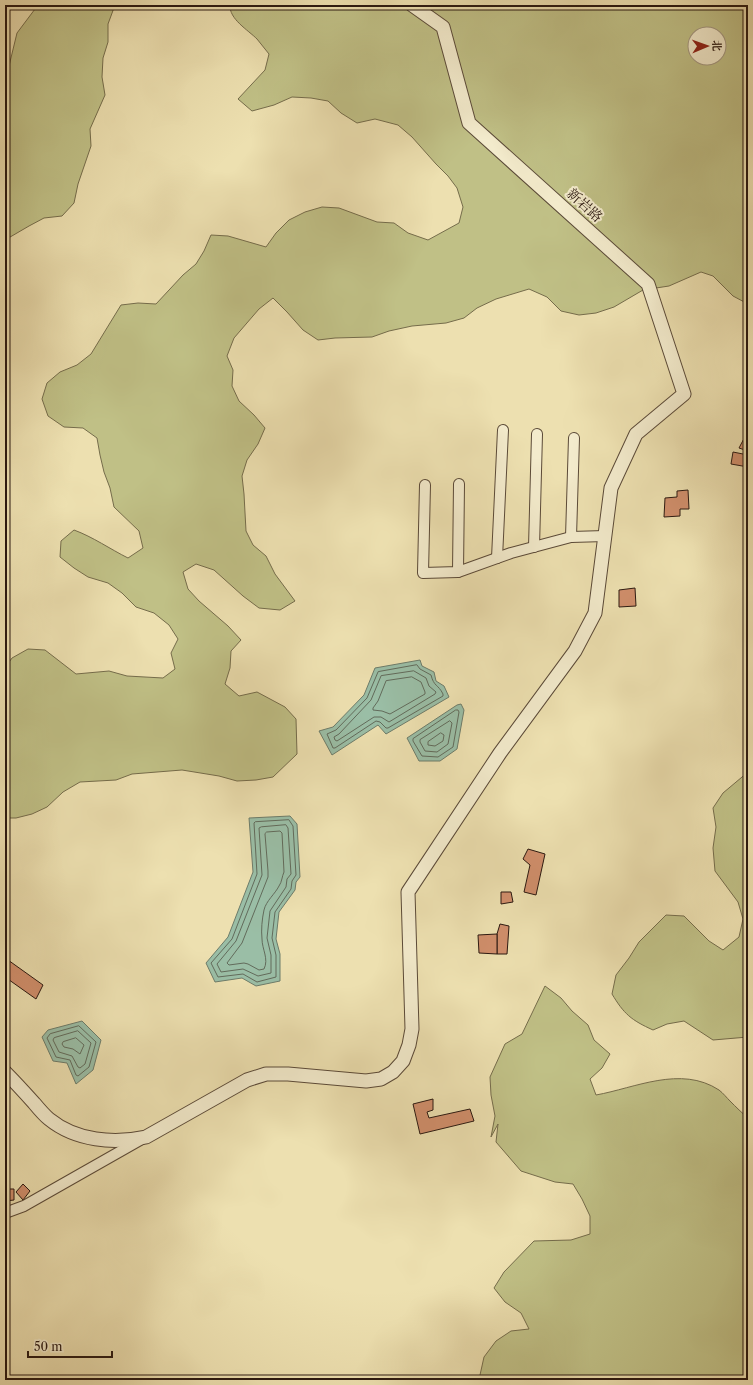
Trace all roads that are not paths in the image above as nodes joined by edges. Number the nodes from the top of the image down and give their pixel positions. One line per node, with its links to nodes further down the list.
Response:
1 (412, 5): 7 (street, 新岩路)
2 (503, 430): 10 (street)
3 (537, 434): 9 (street)
4 (574, 438): 8 (street)
5 (459, 484): 11 (street)
6 (425, 485): 11 (street)
7 (605, 536): 8 (street); 13 (street)
8 (571, 537): 9 (street)
9 (534, 546): 10 (street)
10 (497, 558): 11 (street)
11 (458, 572)
12 (5, 1072): 13 (street)
13 (146, 1137): 14 (street)
14 (5, 1213)

